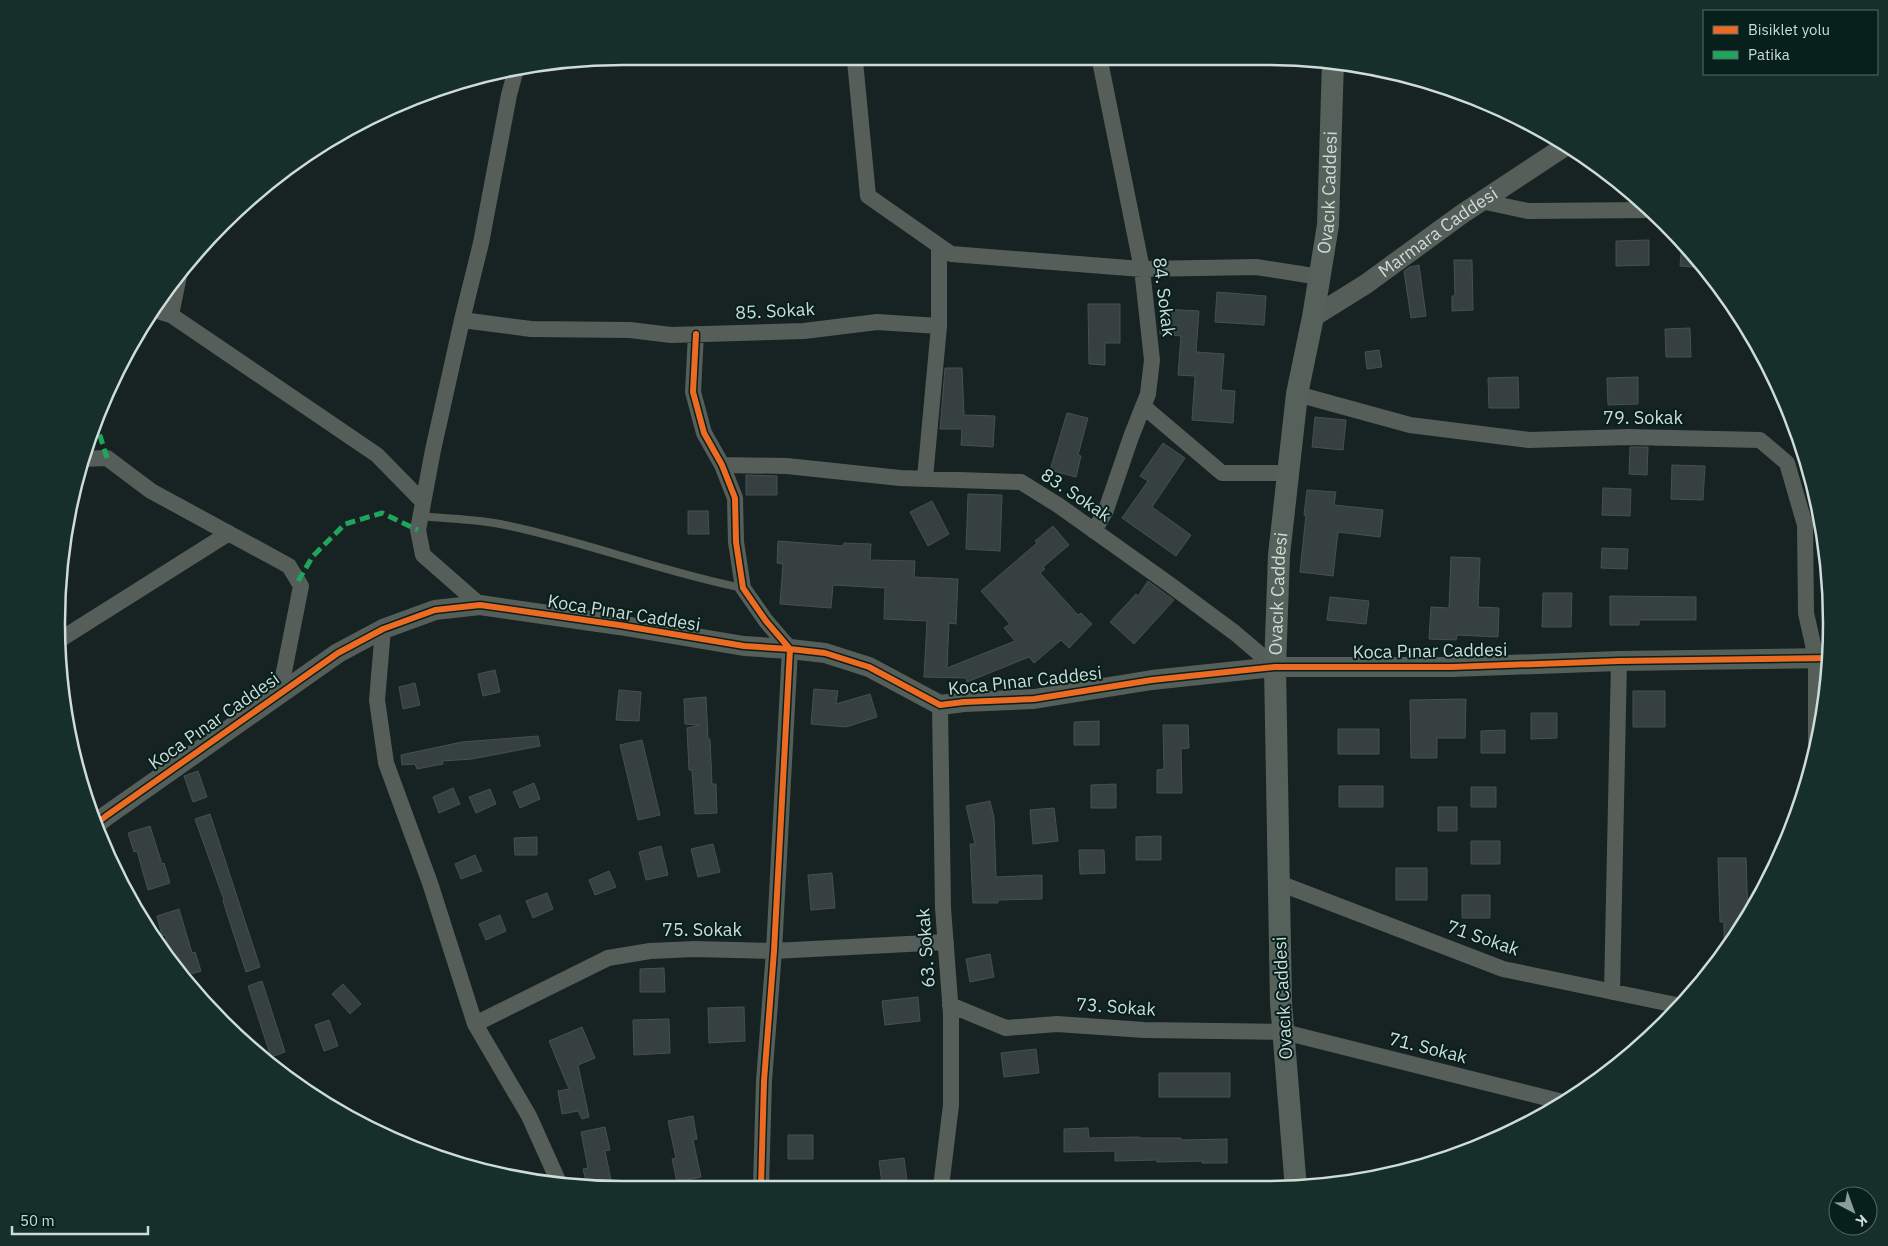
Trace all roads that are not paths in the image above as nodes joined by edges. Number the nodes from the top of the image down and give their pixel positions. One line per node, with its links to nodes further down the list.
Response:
1 (855, 65): 8 (street)
2 (1101, 65): 9 (street, 84. Sokak)
3 (1333, 69): 10 (main road, Ovacık Caddesi)
4 (514, 76): 15 (street)
5 (1560, 150): 6 (street, Marmara Caddesi)
6 (1481, 201): 7 (street); 14 (street, Marmara Caddesi)
7 (1641, 210)
8 (939, 246): 9 (street); 16 (street)
9 (1142, 269): 10 (street); 19 (street, 84. Sokak)
10 (1320, 277): 14 (main road, Ovacık Caddesi)
11 (177, 288): 13 (street)
12 (160, 312): 13 (street)
13 (171, 315): 24 (street)
14 (1313, 317): 18 (main road, Ovacık Caddesi)
15 (462, 320): 17 (street, 85. Sokak); 24 (street)
16 (938, 326): 17 (street, 85. Sokak); 23 (street)
17 (696, 334): 21 (street)
18 (1296, 394): 22 (main road, Ovacık Caddesi); 32 (street, 79. Sokak)
19 (1144, 406): 22 (street); 25 (street, 84. Sokak)
20 (90, 459): 26 (street)
21 (722, 465): 23 (street, 83. Sokak); 27 (street)
22 (1288, 473): 34 (main road, Ovacık Caddesi)
23 (925, 478): 25 (street, 83. Sokak)
24 (422, 509): 27 (lane); 28 (street)
25 (1094, 531): 34 (street, 83. Sokak)
26 (228, 533): 30 (street); 35 (street)
27 (743, 588): 31 (street)
28 (480, 605): 29 (street, Koca Pınar Caddesi); 31 (street, Koca Pınar Caddesi)
29 (383, 629): 35 (street, Koca Pınar Caddesi); 44 (street)
30 (65, 636)
31 (790, 649): 36 (street, Koca Pınar Caddesi); 40 (street)
32 (1822, 658): 33 (street, Koca Pınar Caddesi)
33 (1619, 661): 34 (street, Koca Pınar Caddesi); 41 (street)
34 (1275, 667): 36 (street, Koca Pınar Caddesi); 38 (main road, Ovacık Caddesi)
35 (280, 692): 37 (street, Koca Pınar Caddesi)
36 (940, 705): 39 (street, 63. Sokak)
37 (101, 820)
38 (1279, 883): 41 (street, 71 Sokak); 45 (main road, Ovacık Caddesi)
39 (946, 942): 40 (street, 75. Sokak); 43 (street, 63. Sokak)
40 (774, 951): 44 (street, 75. Sokak); 49 (street)
41 (1612, 992): 42 (street, 71 Sokak)
42 (1673, 1004)
43 (950, 1005): 45 (street, 73. Sokak); 50 (street, 63. Sokak)
44 (475, 1024): 47 (street)
45 (1284, 1032): 46 (street, 71. Sokak); 48 (main road, Ovacık Caddesi)
46 (1554, 1100)
47 (556, 1177)
48 (1295, 1180)
49 (761, 1181)
50 (942, 1181)

